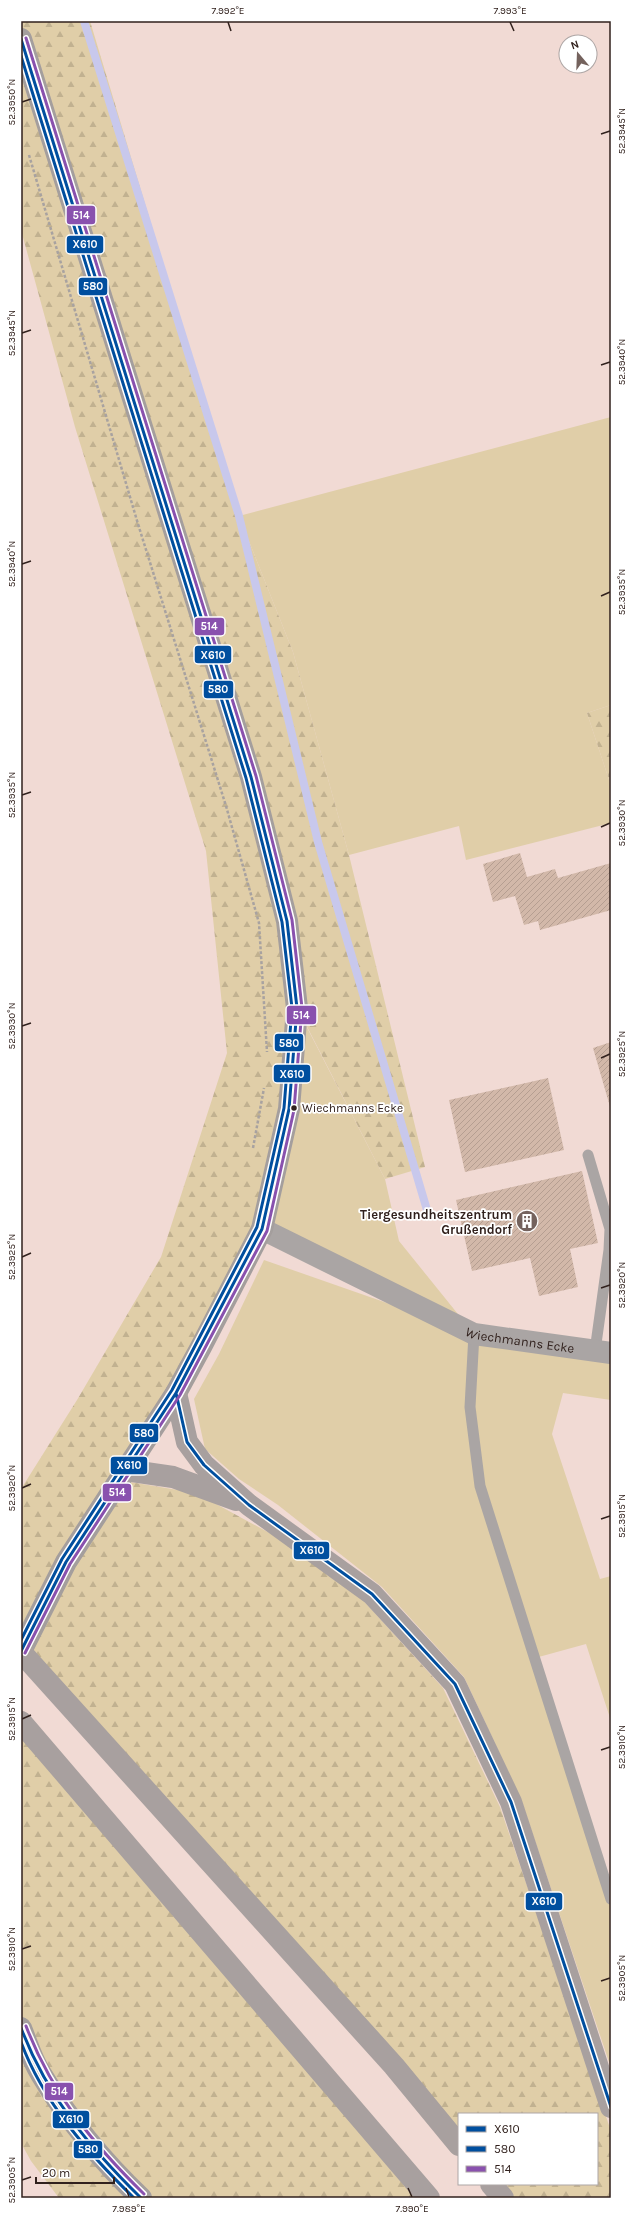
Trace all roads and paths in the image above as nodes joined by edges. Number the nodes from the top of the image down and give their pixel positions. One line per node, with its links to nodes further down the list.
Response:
1 (21, 39): 7 (main road)
2 (28, 150): 3 (path)
3 (268, 1059)
4 (265, 1082): 5 (path)
5 (252, 1152)
6 (588, 1155): 9 (lane)
7 (262, 1229): 8 (street, Wiechmanns Ecke); 10 (main road)
8 (474, 1334): 9 (street, Wiechmanns Ecke); 15 (lane)
9 (603, 1352)
10 (176, 1393): 11 (main road); 12 (highway)
11 (125, 1470): 12 (highway); 13 (main road)
12 (249, 1505): 17 (highway)
13 (21, 1651): 18 (highway)
14 (21, 1722): 21 (highway)
15 (611, 1899)
16 (21, 2028): 20 (main road)
17 (611, 2107)
18 (458, 2144)
19 (492, 2185): 22 (highway)
20 (141, 2198)
21 (429, 2198)
22 (503, 2198)

